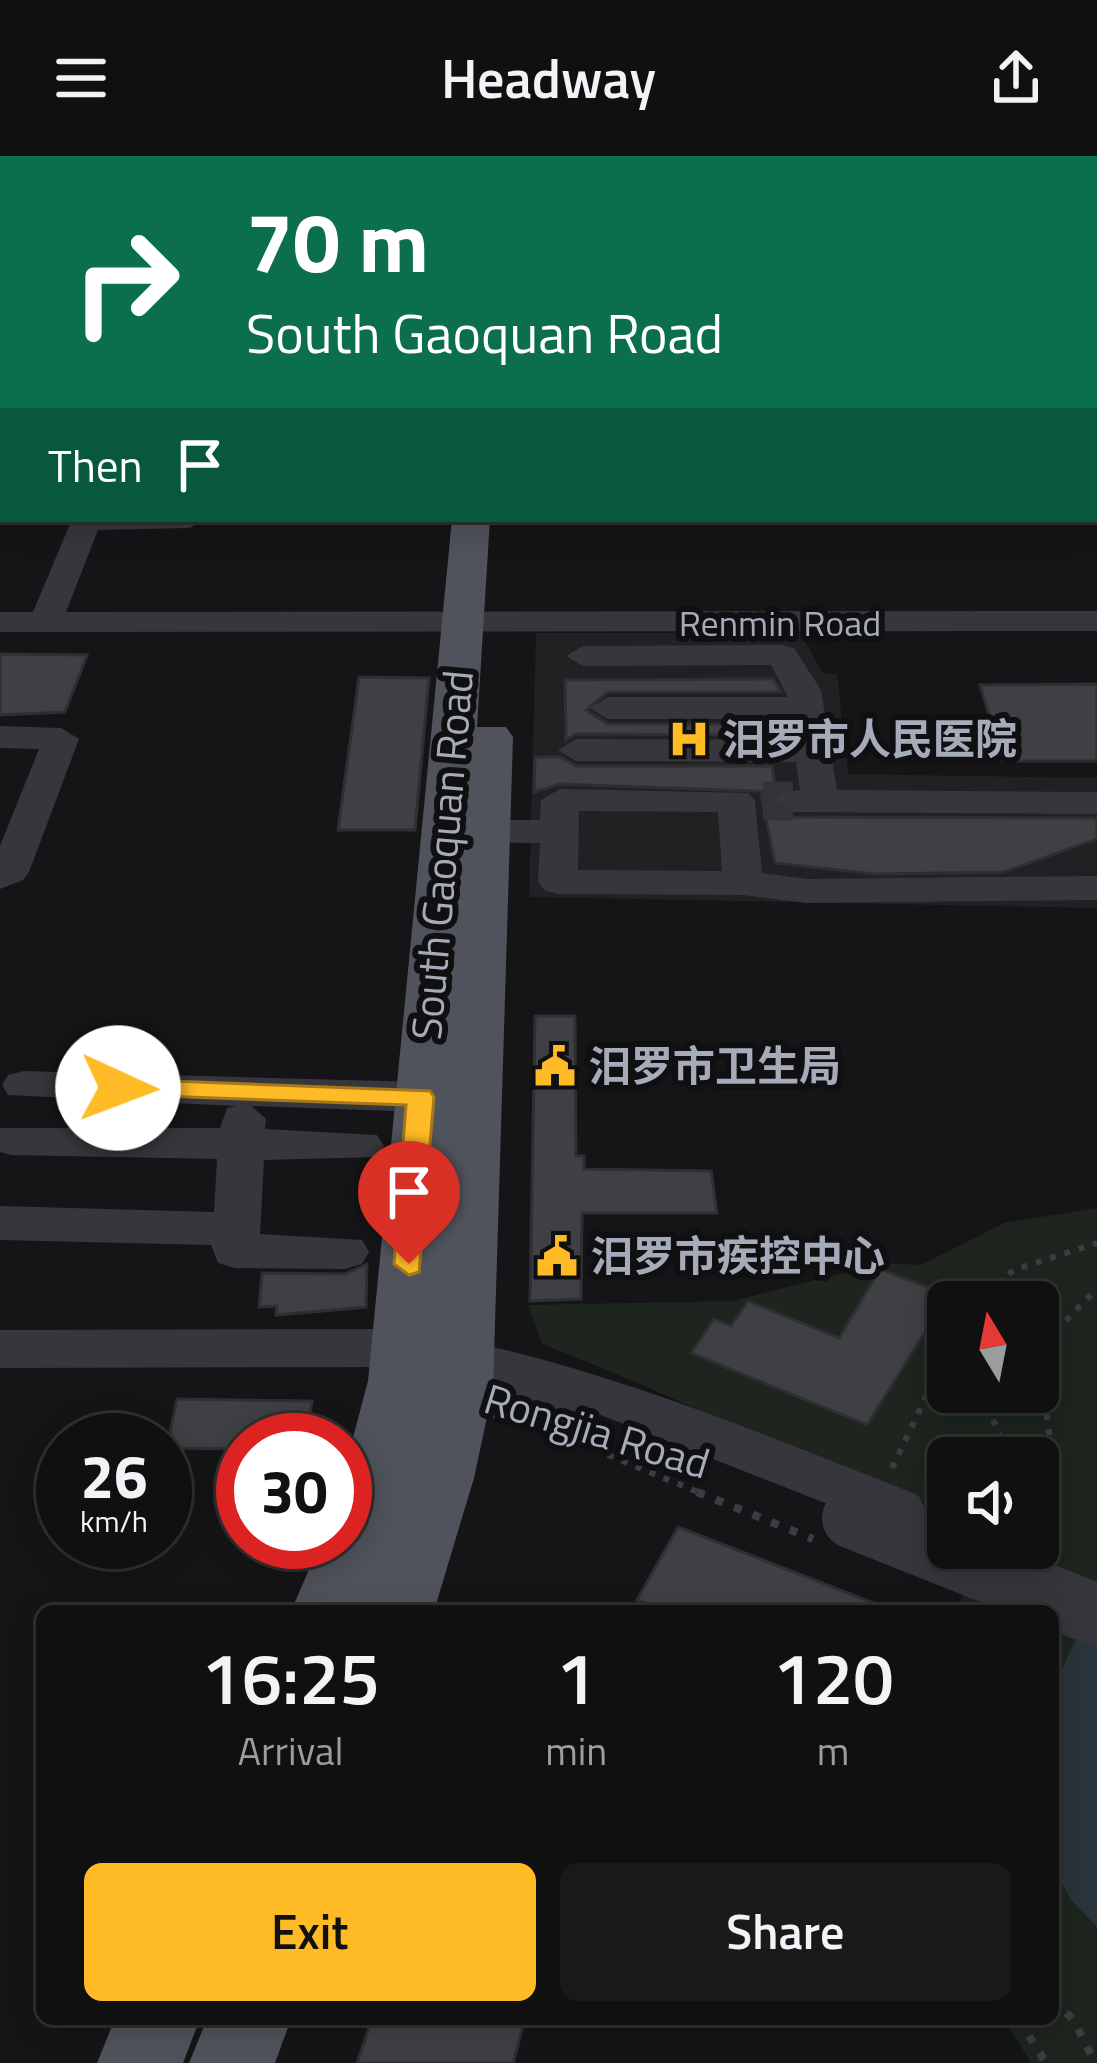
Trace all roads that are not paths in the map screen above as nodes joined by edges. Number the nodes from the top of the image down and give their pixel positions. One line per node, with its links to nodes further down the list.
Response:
1 (85, 522): 6 (street)
2 (471, 522): 7 (main road, South Gaoquan Road)
3 (499, 522): 7 (main road, South Gaoquan Road)
4 (1097, 610): 7 (street, Renmin Road)
5 (0, 611): 6 (street)
6 (47, 617): 7 (street); 9 (street)
7 (479, 618): 10 (street, Renmin Road); 19 (main road, South Gaoquan Road)
8 (1097, 621): 10 (street, Renmin Road)
9 (0, 622)
10 (666, 639): 11 (street); 13 (street)
11 (583, 656)
12 (608, 708): 13 (street)
13 (806, 708): 16 (street)
14 (0, 737): 21 (street)
15 (576, 750): 16 (street)
16 (812, 751): 17 (street)
17 (778, 801): 18 (street); 20 (street); 22 (street)
18 (1097, 803)
19 (465, 831): 20 (street); 27 (main road, South Gaoquan Road); 35 (main road, South Gaoquan Road)
20 (559, 832): 22 (street)
21 (0, 877)
22 (743, 884): 23 (street)
23 (1097, 888)
24 (358, 1068): 26 (street)
25 (24, 1085): 26 (street)
26 (228, 1091): 27 (street); 29 (street)
27 (420, 1097): 35 (main road, South Gaoquan Road)
28 (11, 1140): 29 (street)
29 (241, 1145): 30 (street); 32 (street)
30 (361, 1146)
31 (0, 1223): 32 (street)
32 (235, 1229): 33 (street)
33 (345, 1252)
34 (0, 1349): 35 (street, Rongjia Road)
35 (431, 1368): 36 (street, Rongjia Road); 37 (street, Rongjia Road); 41 (main road, South Gaoquan Road); 42 (main road, South Gaoquan Road)
36 (0, 1374)
37 (859, 1506): 38 (street, Rongjia Road); 43 (street, Rongjia Road, bridge)
38 (927, 1524)
39 (1053, 1569): 40 (street)
40 (1097, 1586)
41 (330, 1605)
42 (400, 1605)
43 (1097, 1615)
44 (156, 2025): 46 (main road)
45 (247, 2025): 47 (main road)
46 (140, 2063)
47 (232, 2063)

